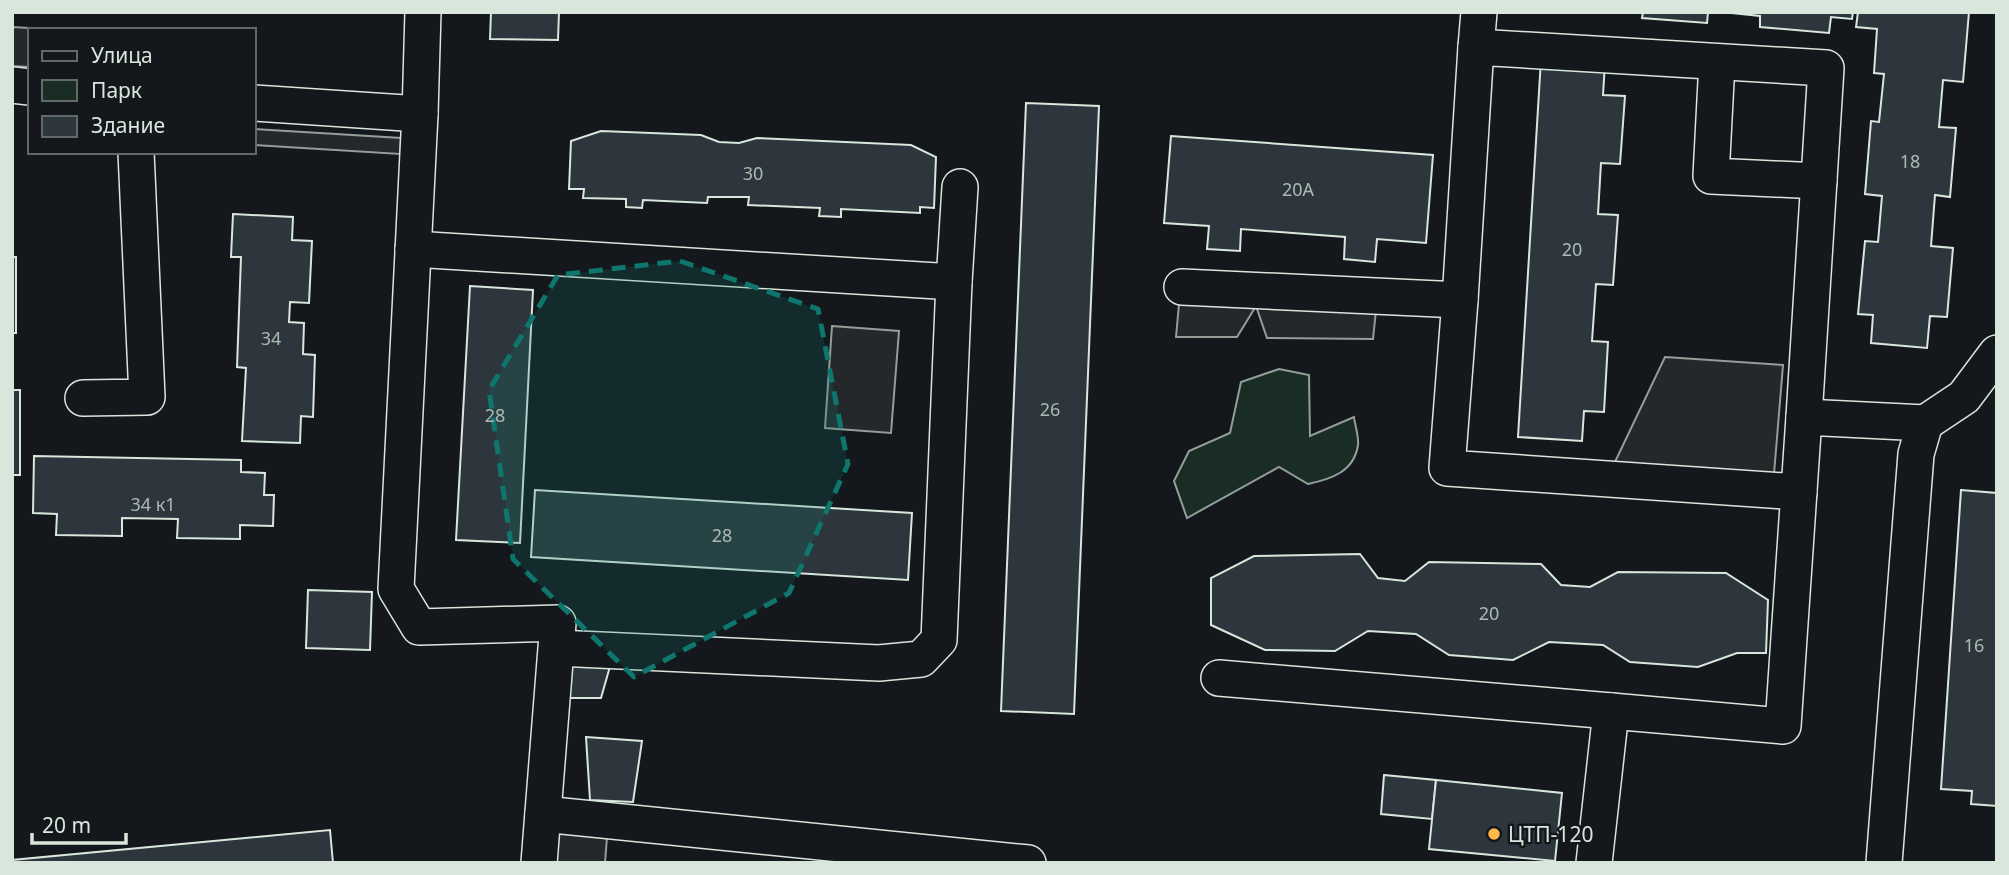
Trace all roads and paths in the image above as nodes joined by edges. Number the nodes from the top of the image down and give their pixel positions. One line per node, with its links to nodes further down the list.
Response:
1 (423, 12): 6 (lane)
2 (1479, 12): 3 (lane)
3 (1476, 47): 4 (lane); 13 (lane)
4 (1717, 62): 8 (lane); 8 (lane)
5 (256, 103): 6 (lane)
6 (420, 114): 10 (lane)
7 (136, 154): 15 (lane)
8 (1819, 181): 16 (lane)
9 (960, 187): 11 (lane)
10 (413, 249): 11 (lane); 19 (lane)
11 (954, 282): 19 (lane)
12 (1182, 288): 13 (lane)
13 (1460, 300): 18 (lane)
14 (1997, 353): 17 (lane)
15 (83, 398)
16 (1804, 416): 17 (lane); 18 (lane)
17 (1925, 423): 26 (lane)
18 (1799, 492): 21 (lane)
19 (557, 648): 22 (lane)
20 (1219, 678): 21 (lane)
21 (1611, 711): 25 (lane)
22 (543, 814): 23 (lane); 24 (lane)
23 (539, 863)
24 (1028, 863)
25 (1594, 863)
26 (1884, 863)

